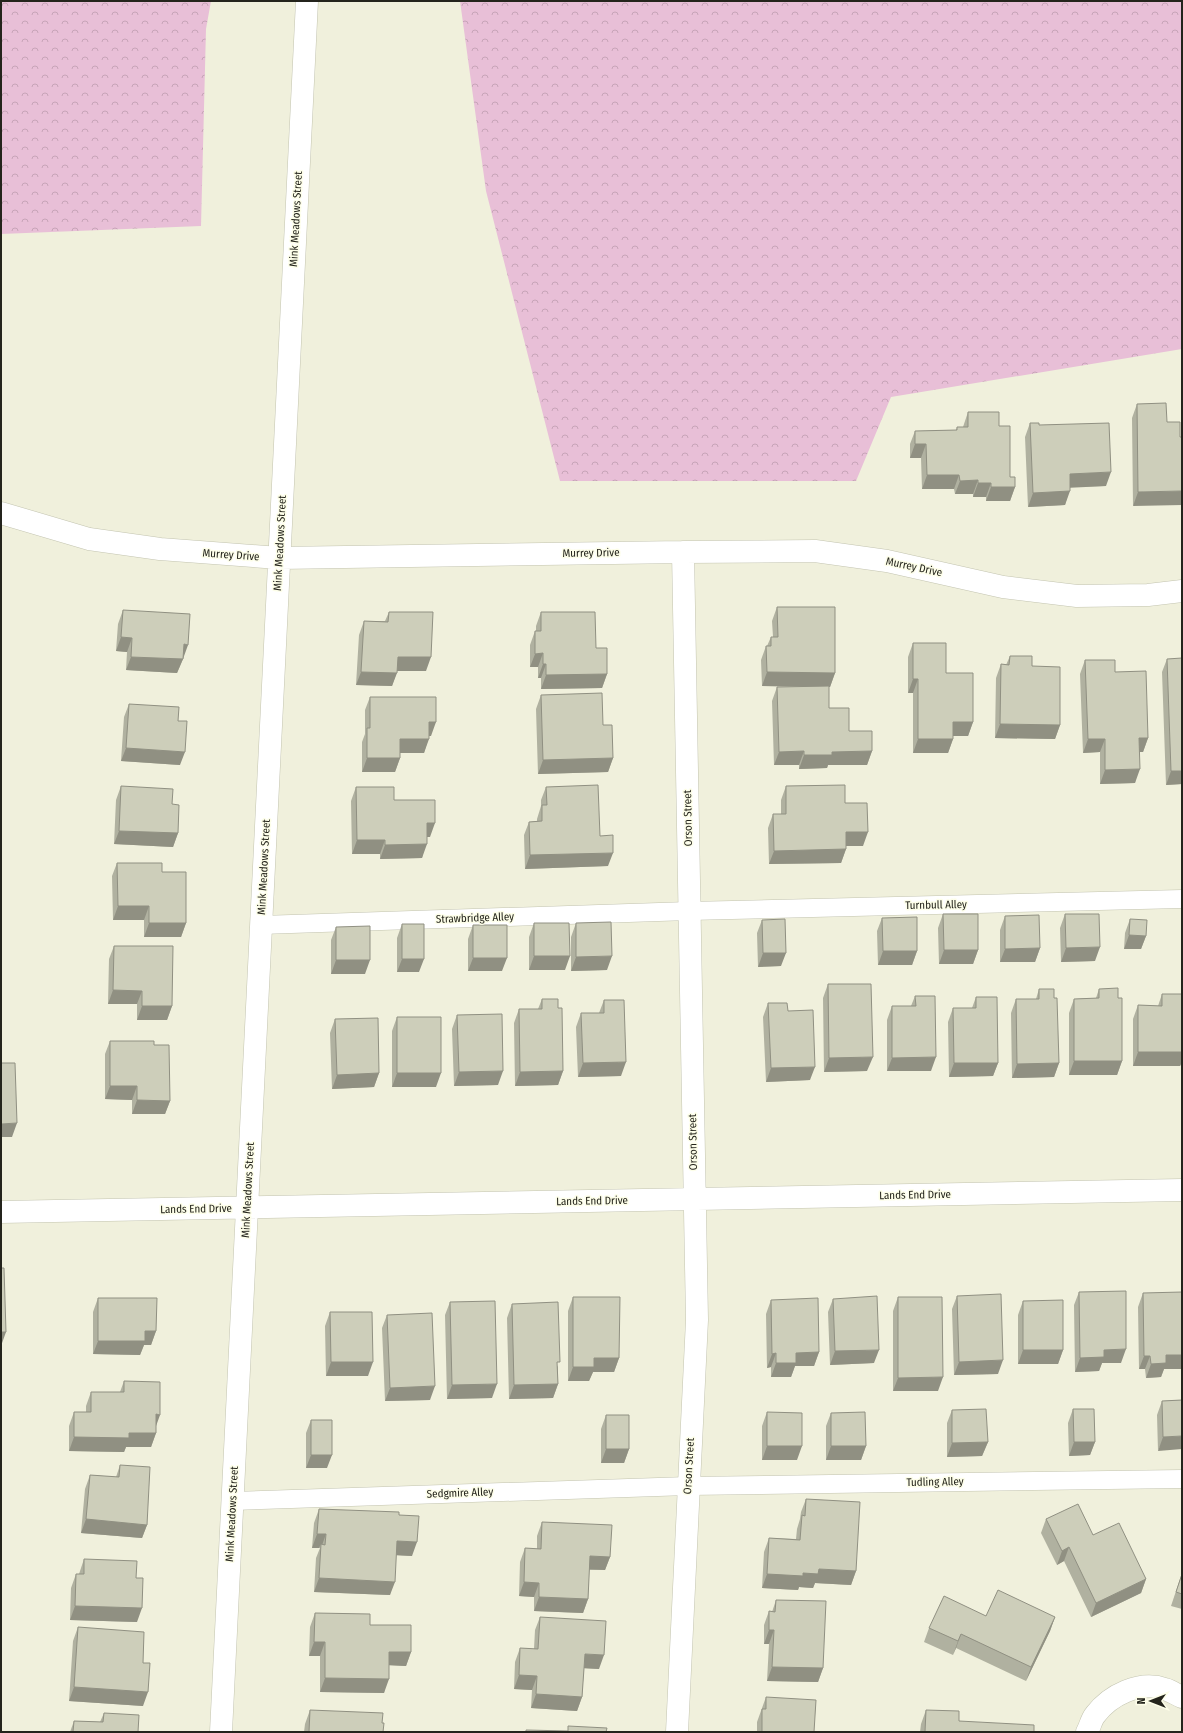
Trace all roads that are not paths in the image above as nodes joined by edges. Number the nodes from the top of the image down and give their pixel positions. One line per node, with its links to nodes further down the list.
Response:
1 (307, 1): 4 (street, Mink Meadows Street)
2 (1, 513): 4 (street, Murrey Drive)
3 (683, 552): 4 (street, Murrey Drive); 5 (street, Murrey Drive); 7 (street, Orson Street)
4 (279, 558): 8 (street, Mink Meadows Street)
5 (1182, 591)
6 (1182, 899): 7 (lane, Turnbull Alley)
7 (690, 911): 8 (lane, Strawbridge Alley); 10 (street, Orson Street)
8 (261, 925): 11 (street, Mink Meadows Street)
9 (1182, 1190): 10 (street, Lands End Drive)
10 (694, 1199): 11 (street, Lands End Drive); 14 (street, Orson Street)
11 (247, 1208): 12 (street, Lands End Drive); 15 (street, Mink Meadows Street)
12 (1, 1212)
13 (1182, 1479): 14 (lane, Tudling Alley)
14 (688, 1486): 15 (lane, Sedgmire Alley); 18 (street, Orson Street)
15 (232, 1501): 17 (street, Mink Meadows Street)
16 (1182, 1697): 19 (street)
17 (221, 1732)
18 (676, 1732)
19 (1087, 1732)

